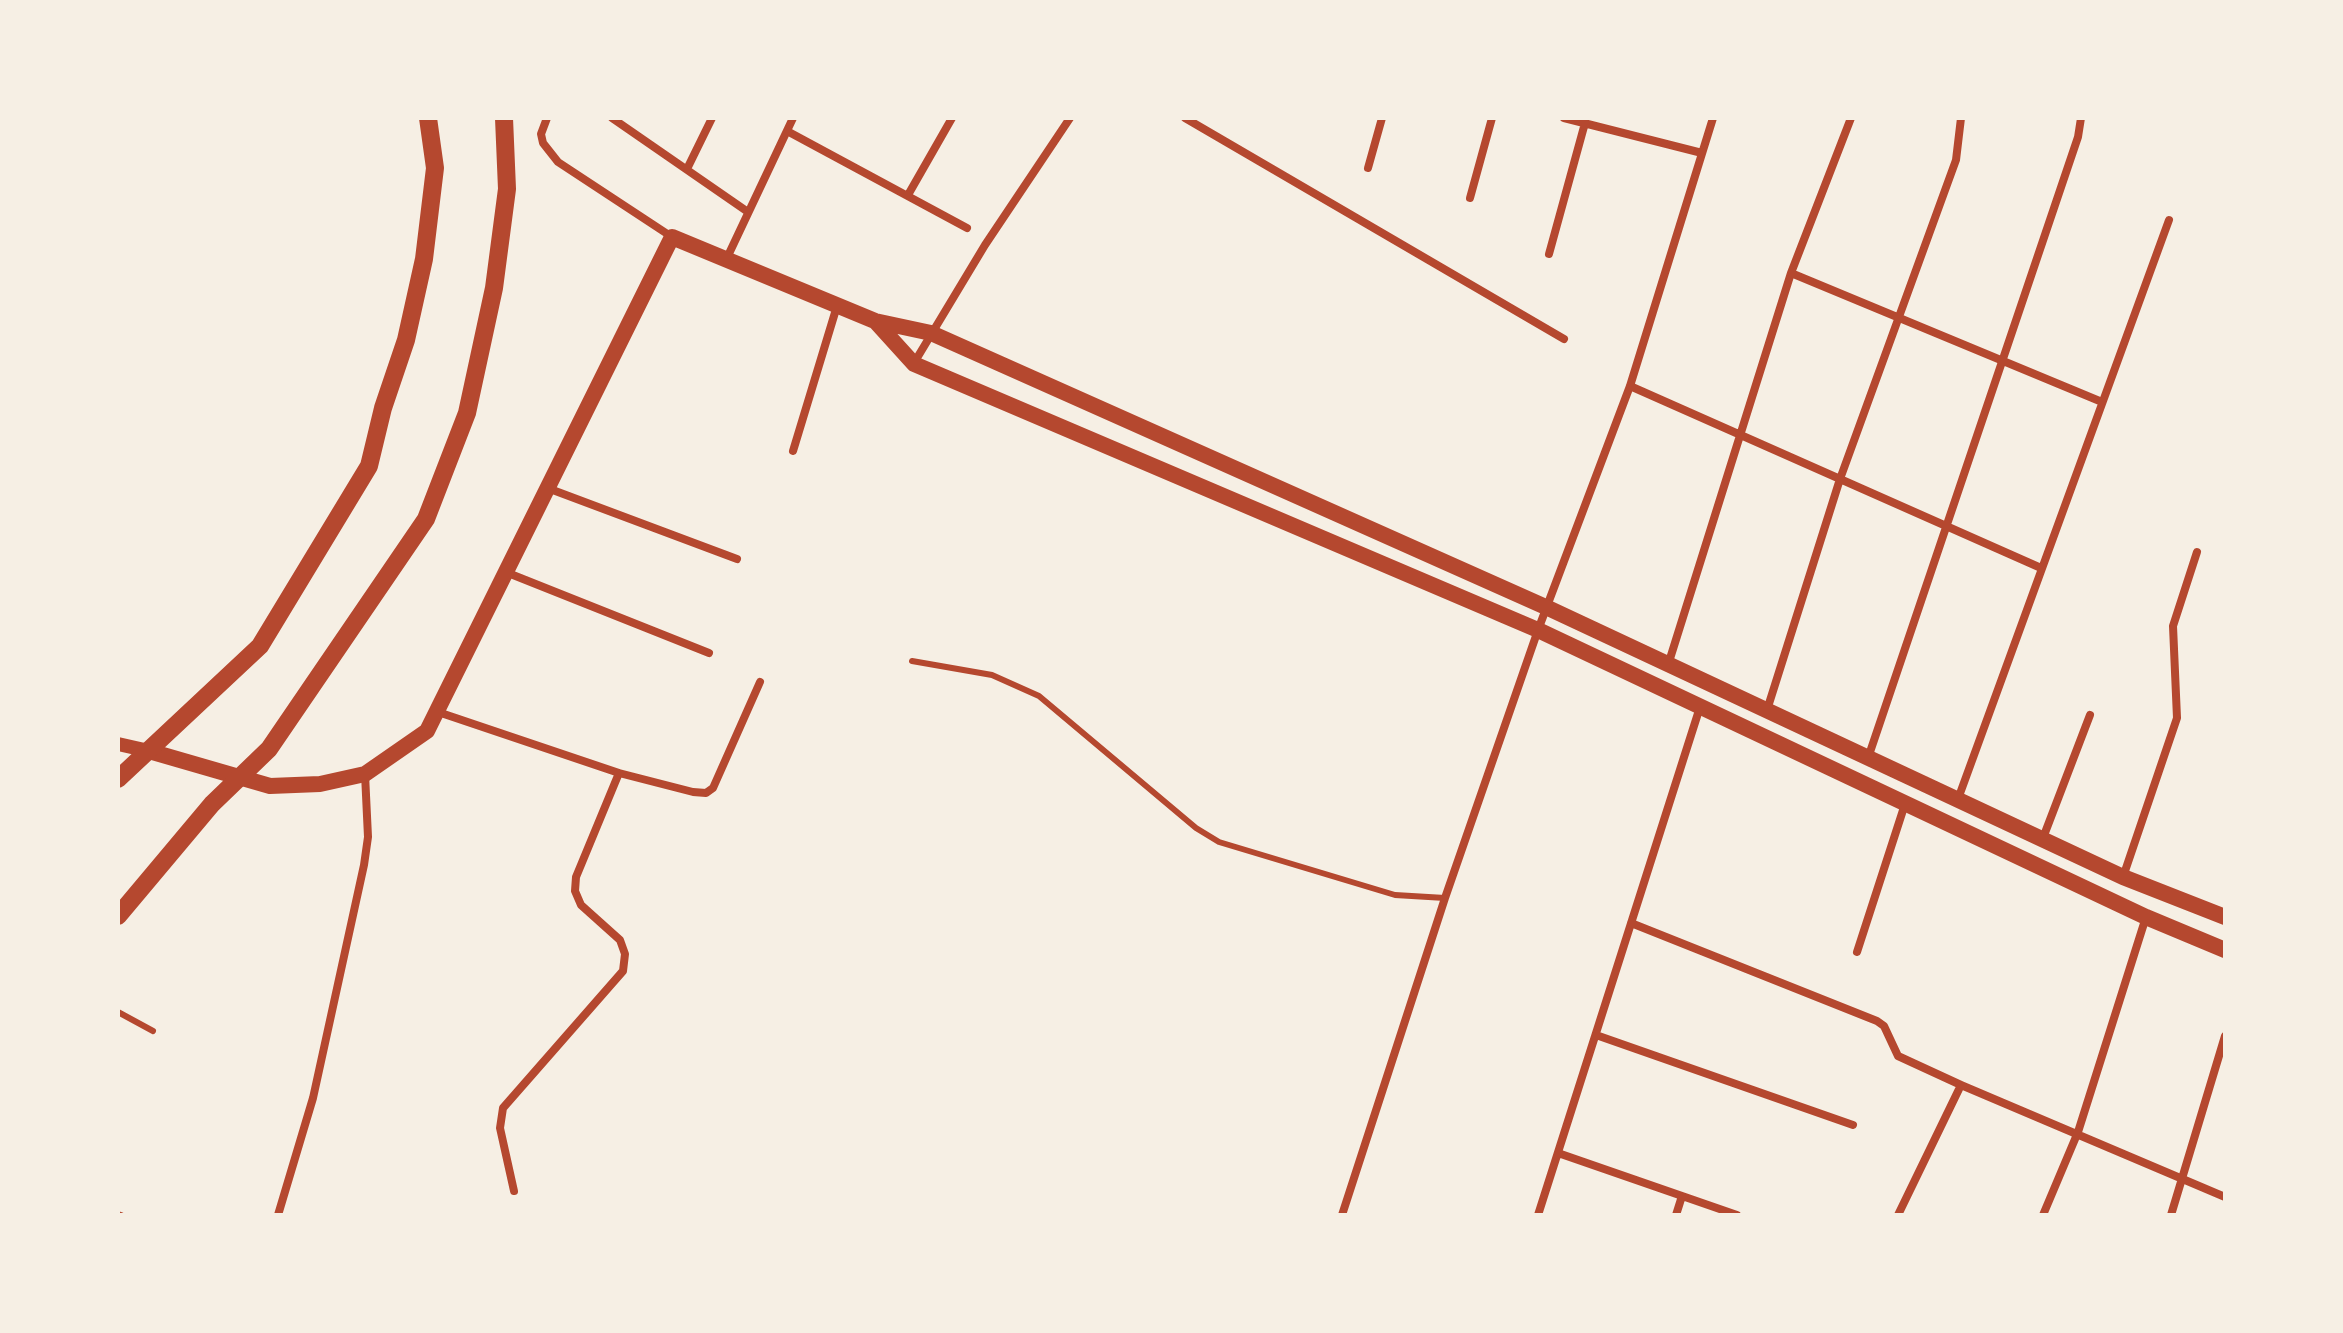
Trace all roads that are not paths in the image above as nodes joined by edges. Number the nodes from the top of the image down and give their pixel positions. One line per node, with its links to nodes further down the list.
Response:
1 (428, 118): 60 (highway)
2 (504, 118): 64 (highway)
3 (547, 118): 27 (street)
4 (612, 118): 21 (street)
5 (712, 118): 21 (street)
6 (793, 118): 18 (street)
7 (952, 118): 22 (street)
8 (1070, 118): 34 (street)
9 (1185, 118): 35 (street)
10 (1382, 118): 20 (street)
11 (1492, 118): 23 (street)
12 (1564, 118): 17 (street)
13 (1713, 118): 19 (street)
14 (1851, 118): 30 (street)
15 (1961, 118): 32 (street)
16 (2081, 118): 36 (street)
17 (1585, 123): 19 (street); 28 (street)
18 (787, 131): 22 (street); 24 (street)
19 (1702, 153): 38 (street)
20 (1368, 168)
21 (687, 169): 24 (street)
22 (908, 195): 26 (street)
23 (1470, 198)
24 (748, 212): 29 (street)
25 (2169, 220): 39 (street)
26 (967, 228)
27 (672, 237): 29 (main road); 43 (main road)
28 (1549, 254)
29 (726, 261): 31 (main road)
30 (1791, 273): 32 (street); 40 (street)
31 (838, 306): 33 (main road); 41 (street)
32 (1899, 316): 36 (street); 42 (street)
33 (875, 321): 34 (main road); 37 (main road)
34 (931, 333): 37 (street); 49 (main road)
35 (1564, 339)
36 (2001, 359): 39 (street); 44 (street)
37 (914, 364): 50 (main road)
38 (1630, 386): 40 (street); 49 (street)
39 (2102, 402): 47 (street)
40 (1741, 435): 42 (street); 53 (street)
41 (793, 451)
42 (1840, 479): 44 (street); 56 (street)
43 (550, 489): 46 (street); 48 (main road)
44 (1944, 525): 47 (street); 61 (street)
45 (2197, 552): 69 (street)
46 (737, 559)
47 (2041, 568): 66 (street)
48 (508, 573): 51 (street); 57 (main road)
49 (1548, 608): 50 (street); 53 (main road)
50 (1538, 630): 55 (main road); 70 (street)
51 (709, 653)
52 (912, 661): 70 (lane)
53 (1668, 665): 56 (main road)
54 (760, 682): 62 (street)
55 (1700, 707): 67 (main road); 74 (street)
56 (1767, 710): 61 (main road)
57 (438, 712): 62 (street); 63 (main road)
58 (2090, 715): 68 (street)
59 (118, 744): 60 (street)
60 (149, 751): 64 (main road); 65 (highway)
61 (1867, 759): 66 (main road)
62 (619, 773): 86 (street)
63 (365, 774): 64 (main road); 89 (street)
64 (242, 778): 71 (highway)
65 (118, 779)
66 (1958, 800): 68 (main road)
67 (1905, 804): 72 (main road); 76 (street)
68 (2043, 838): 69 (main road)
69 (2123, 877): 73 (main road)
70 (1445, 898): 90 (street)
71 (118, 916)
72 (2146, 917): 75 (main road); 83 (street)
73 (2225, 917)
74 (1631, 923): 79 (street); 81 (street)
75 (2225, 950)
76 (1857, 952)
77 (118, 1012): 78 (lane)
78 (153, 1031)
79 (1596, 1035): 82 (street); 84 (street)
80 (2225, 1036): 85 (street)
81 (1961, 1085): 83 (street); 94 (street)
82 (1853, 1125)
83 (2078, 1132): 85 (street); 95 (street)
84 (1558, 1153): 87 (street); 91 (street)
85 (2183, 1181): 88 (street); 96 (street)
86 (514, 1191)
87 (1682, 1196): 92 (street); 93 (street)
88 (2225, 1197)
89 (278, 1215)
90 (1342, 1215)
91 (1538, 1215)
92 (1676, 1215)
93 (1737, 1215)
94 (1898, 1215)
95 (2043, 1215)
96 (2171, 1215)

